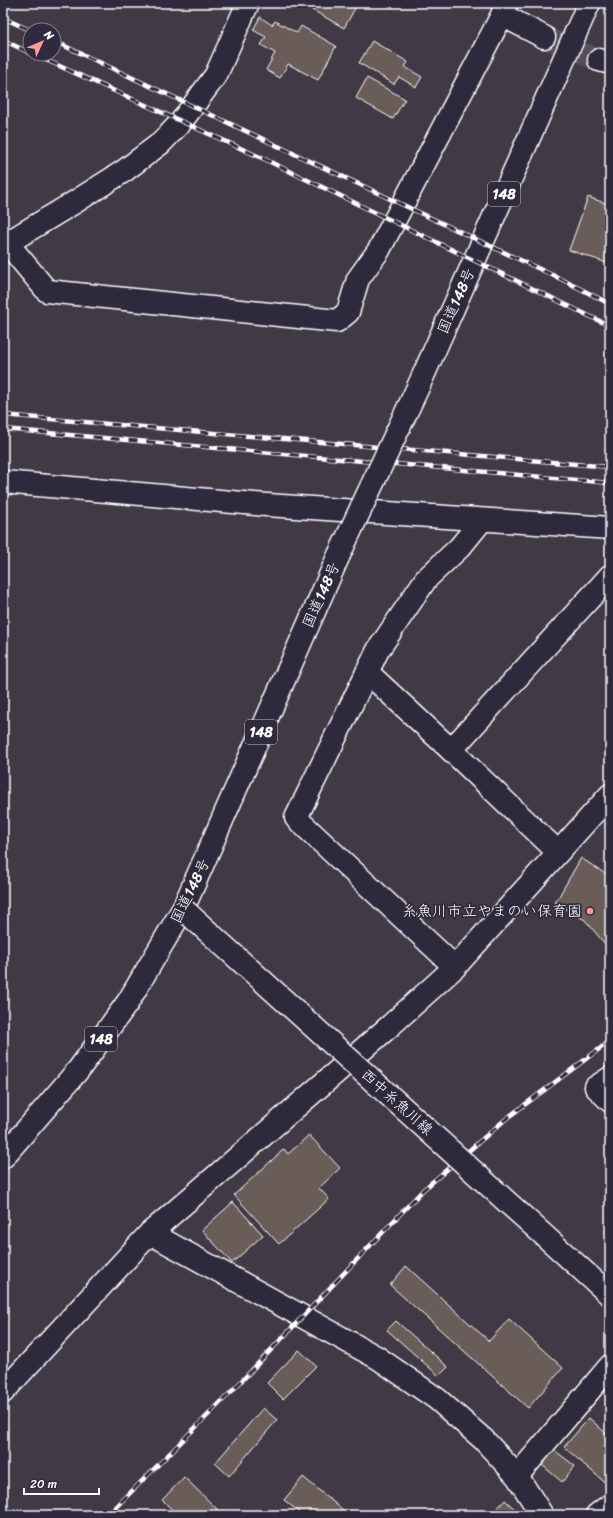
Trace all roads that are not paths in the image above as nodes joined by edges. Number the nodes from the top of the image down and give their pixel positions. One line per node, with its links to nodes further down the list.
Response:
1 (248, 3): 5 (main road)
2 (589, 3): 14 (main road, 国道148号 / 148, bridge)
3 (504, 9): 4 (main road); 5 (main road)
4 (544, 37)
5 (4, 242)
6 (3, 482): 7 (main road)
7 (482, 520): 8 (main road); 10 (main road)
8 (610, 528)
9 (610, 576): 11 (main road)
10 (367, 672): 11 (main road); 15 (main road)
11 (451, 750): 13 (main road)
12 (610, 795): 13 (main road)
13 (558, 852): 15 (main road)
14 (183, 909): 18 (main road, 国道148号 / 148); 20 (main road, 西中糸魚川線, bridge)
15 (455, 967): 19 (main road)
16 (610, 1078): 17 (main road)
17 (610, 1101)
18 (3, 1157)
19 (150, 1233): 22 (main road); 23 (main road)
20 (610, 1295)
21 (610, 1366): 23 (main road)
22 (3, 1392)
23 (518, 1476): 25 (main road)
24 (610, 1505): 26 (main road)
25 (542, 1515)
26 (596, 1515)

